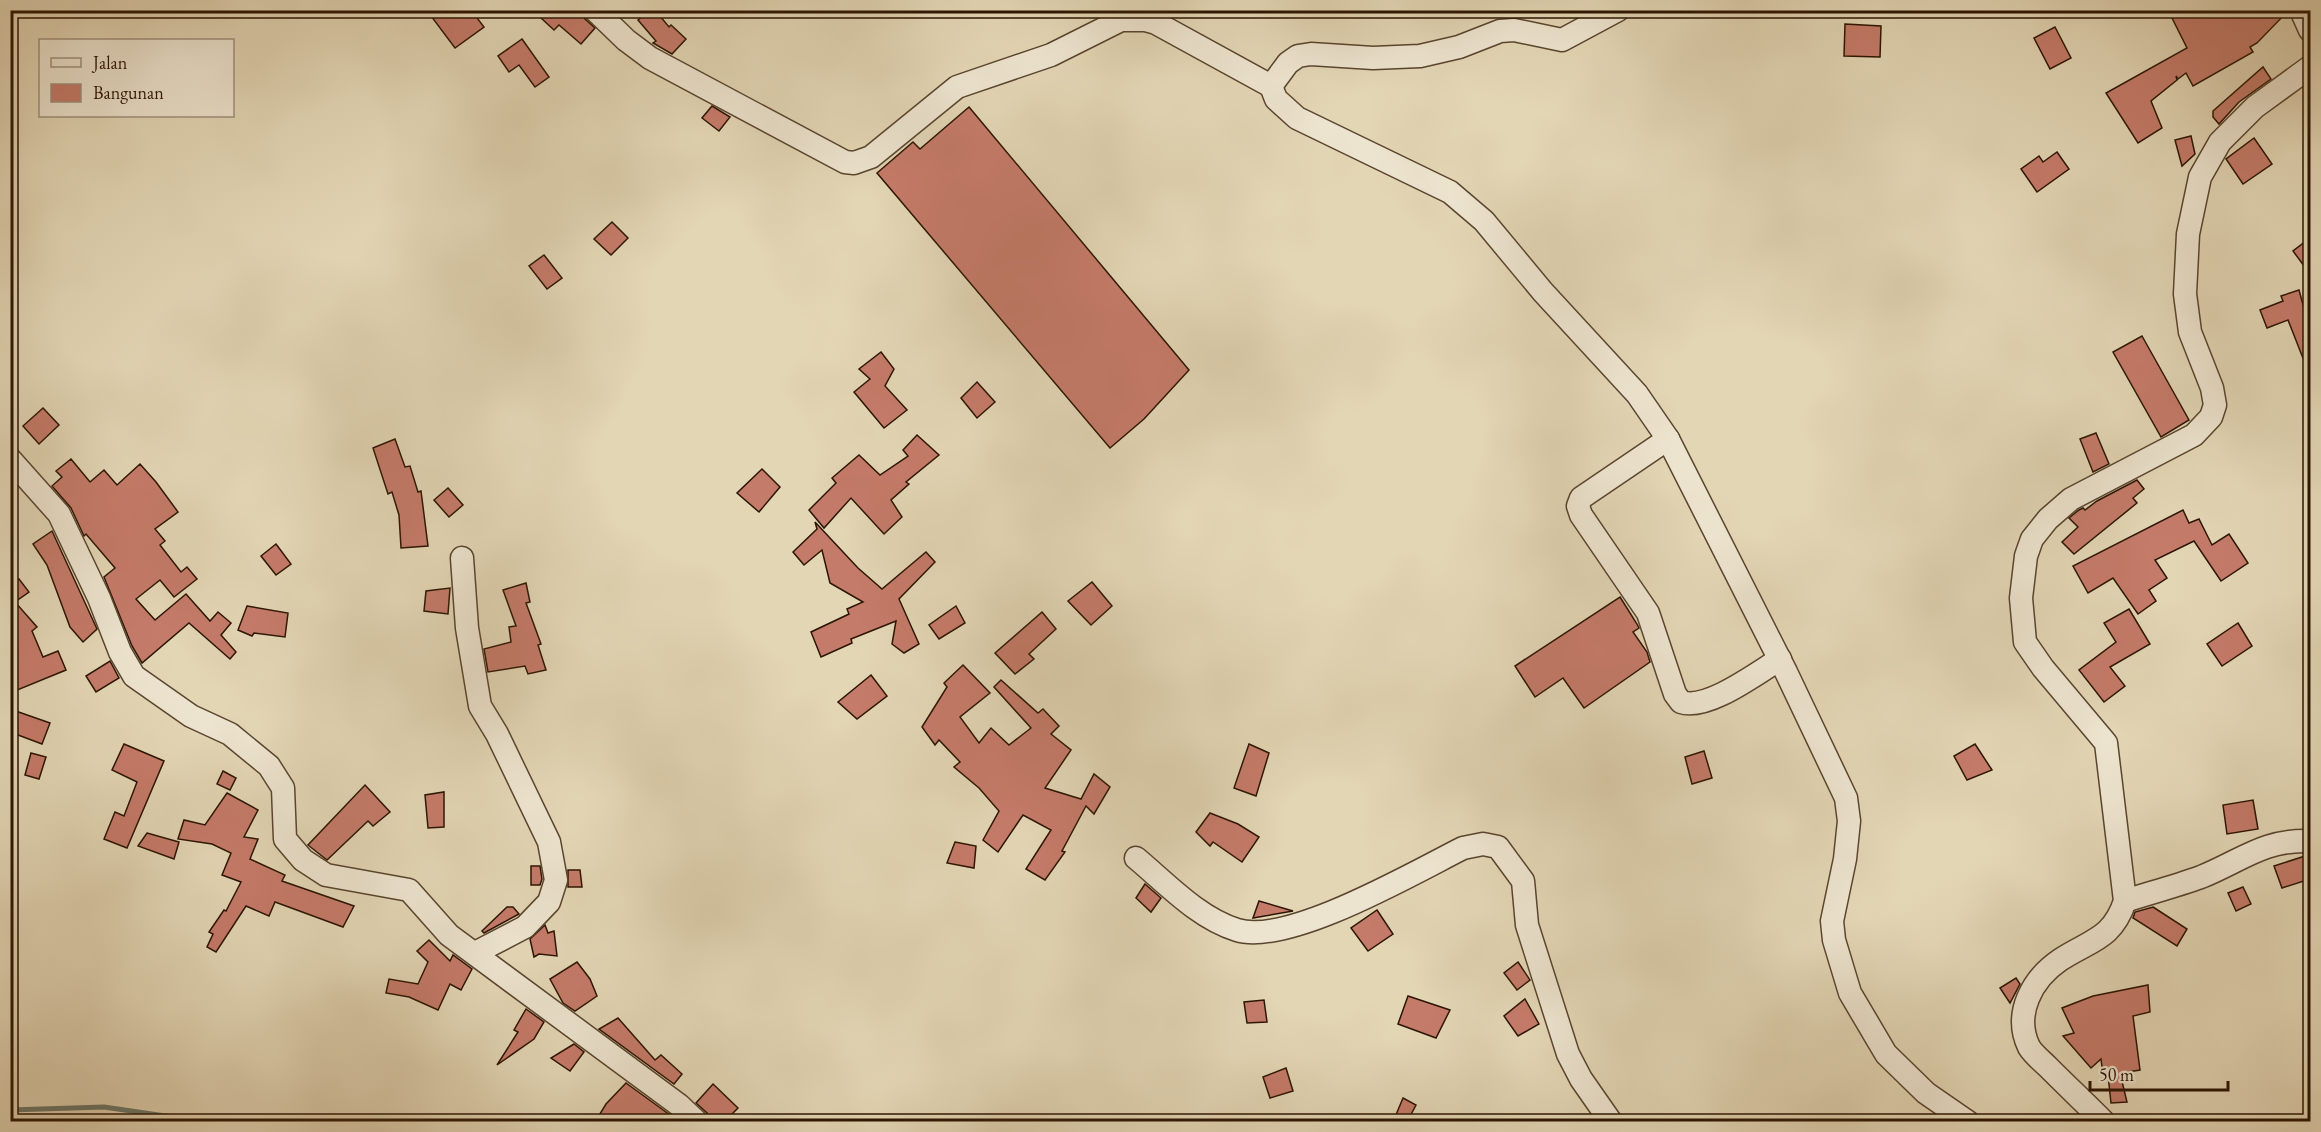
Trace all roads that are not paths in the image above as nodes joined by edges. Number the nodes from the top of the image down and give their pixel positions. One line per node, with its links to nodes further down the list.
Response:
1 (595, 10): 6 (street)
2 (1618, 10): 6 (street)
3 (2301, 10): 4 (street)
4 (2310, 30)
5 (2310, 67): 13 (street)
6 (1271, 86): 7 (street)
7 (1668, 439): 10 (street); 10 (street)
8 (10, 459): 14 (street)
9 (462, 558): 14 (street)
10 (1780, 659): 17 (street)
11 (2310, 841): 13 (street)
12 (1136, 858): 16 (street)
13 (2125, 901): 18 (street)
14 (475, 952): 15 (street)
15 (697, 1122)
16 (1611, 1122)
17 (1968, 1122)
18 (2103, 1122)

